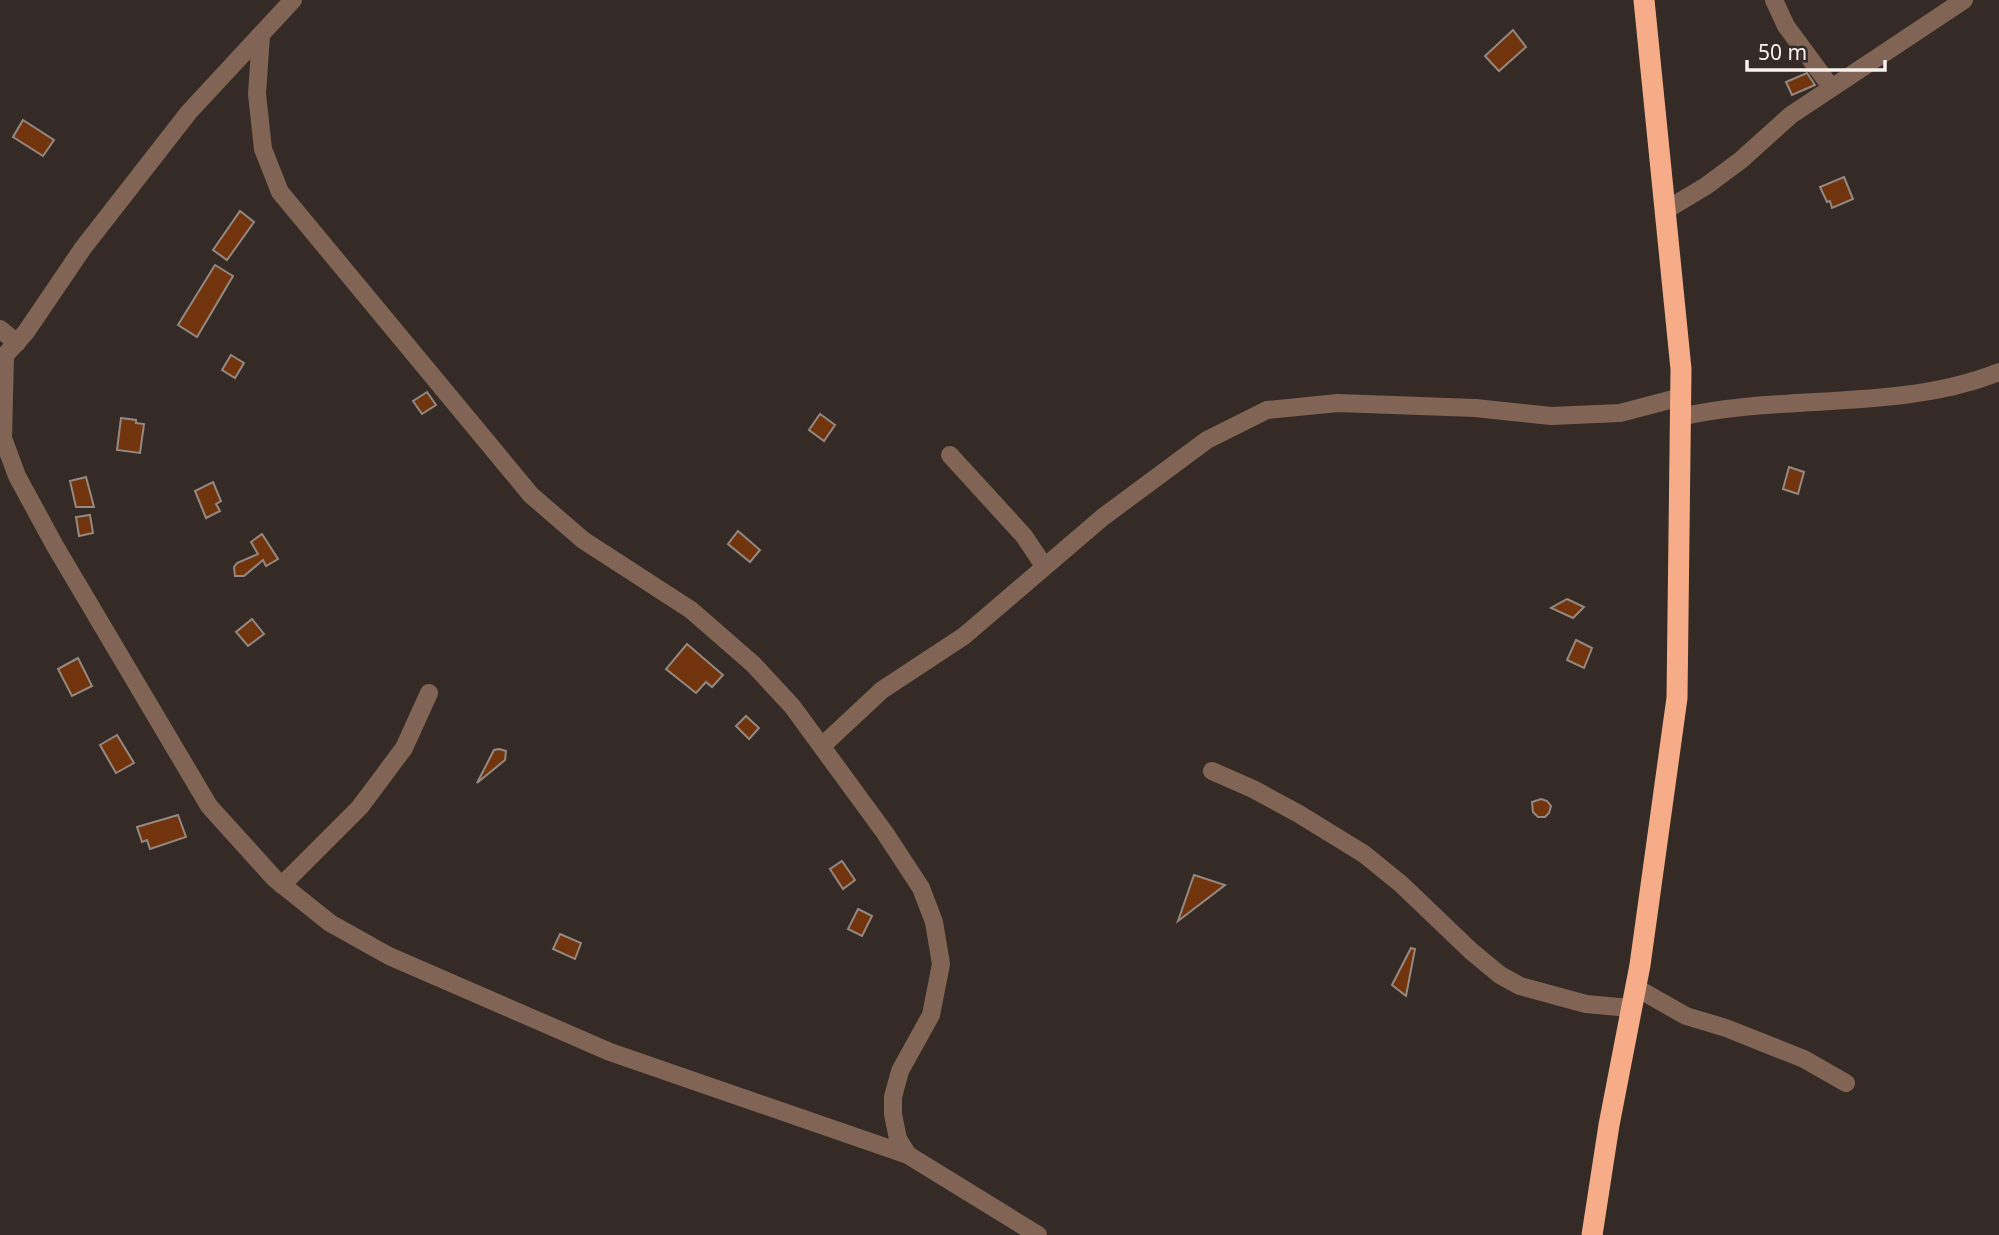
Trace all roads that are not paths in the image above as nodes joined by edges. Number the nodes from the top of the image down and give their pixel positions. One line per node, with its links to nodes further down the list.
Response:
1 (293, 0): 5 (street)
2 (1644, 0): 7 (highway)
3 (1774, 0): 6 (street)
4 (1964, 0): 6 (street)
5 (261, 35): 9 (street); 15 (street)
6 (1831, 88): 7 (street)
7 (1666, 210): 11 (highway)
8 (0, 329): 9 (street)
9 (7, 353): 17 (street)
10 (1999, 372): 11 (street)
11 (1681, 407): 13 (street); 18 (highway)
12 (950, 455): 13 (street)
13 (1044, 566): 15 (street)
14 (429, 693): 17 (street)
15 (822, 746): 21 (street)
16 (1212, 771): 19 (street)
17 (282, 885): 21 (street)
18 (1635, 987): 19 (highway); 20 (street)
19 (1630, 1008): 23 (highway)
20 (1846, 1083)
21 (908, 1155): 22 (street)
22 (1038, 1235)
23 (1592, 1235)

